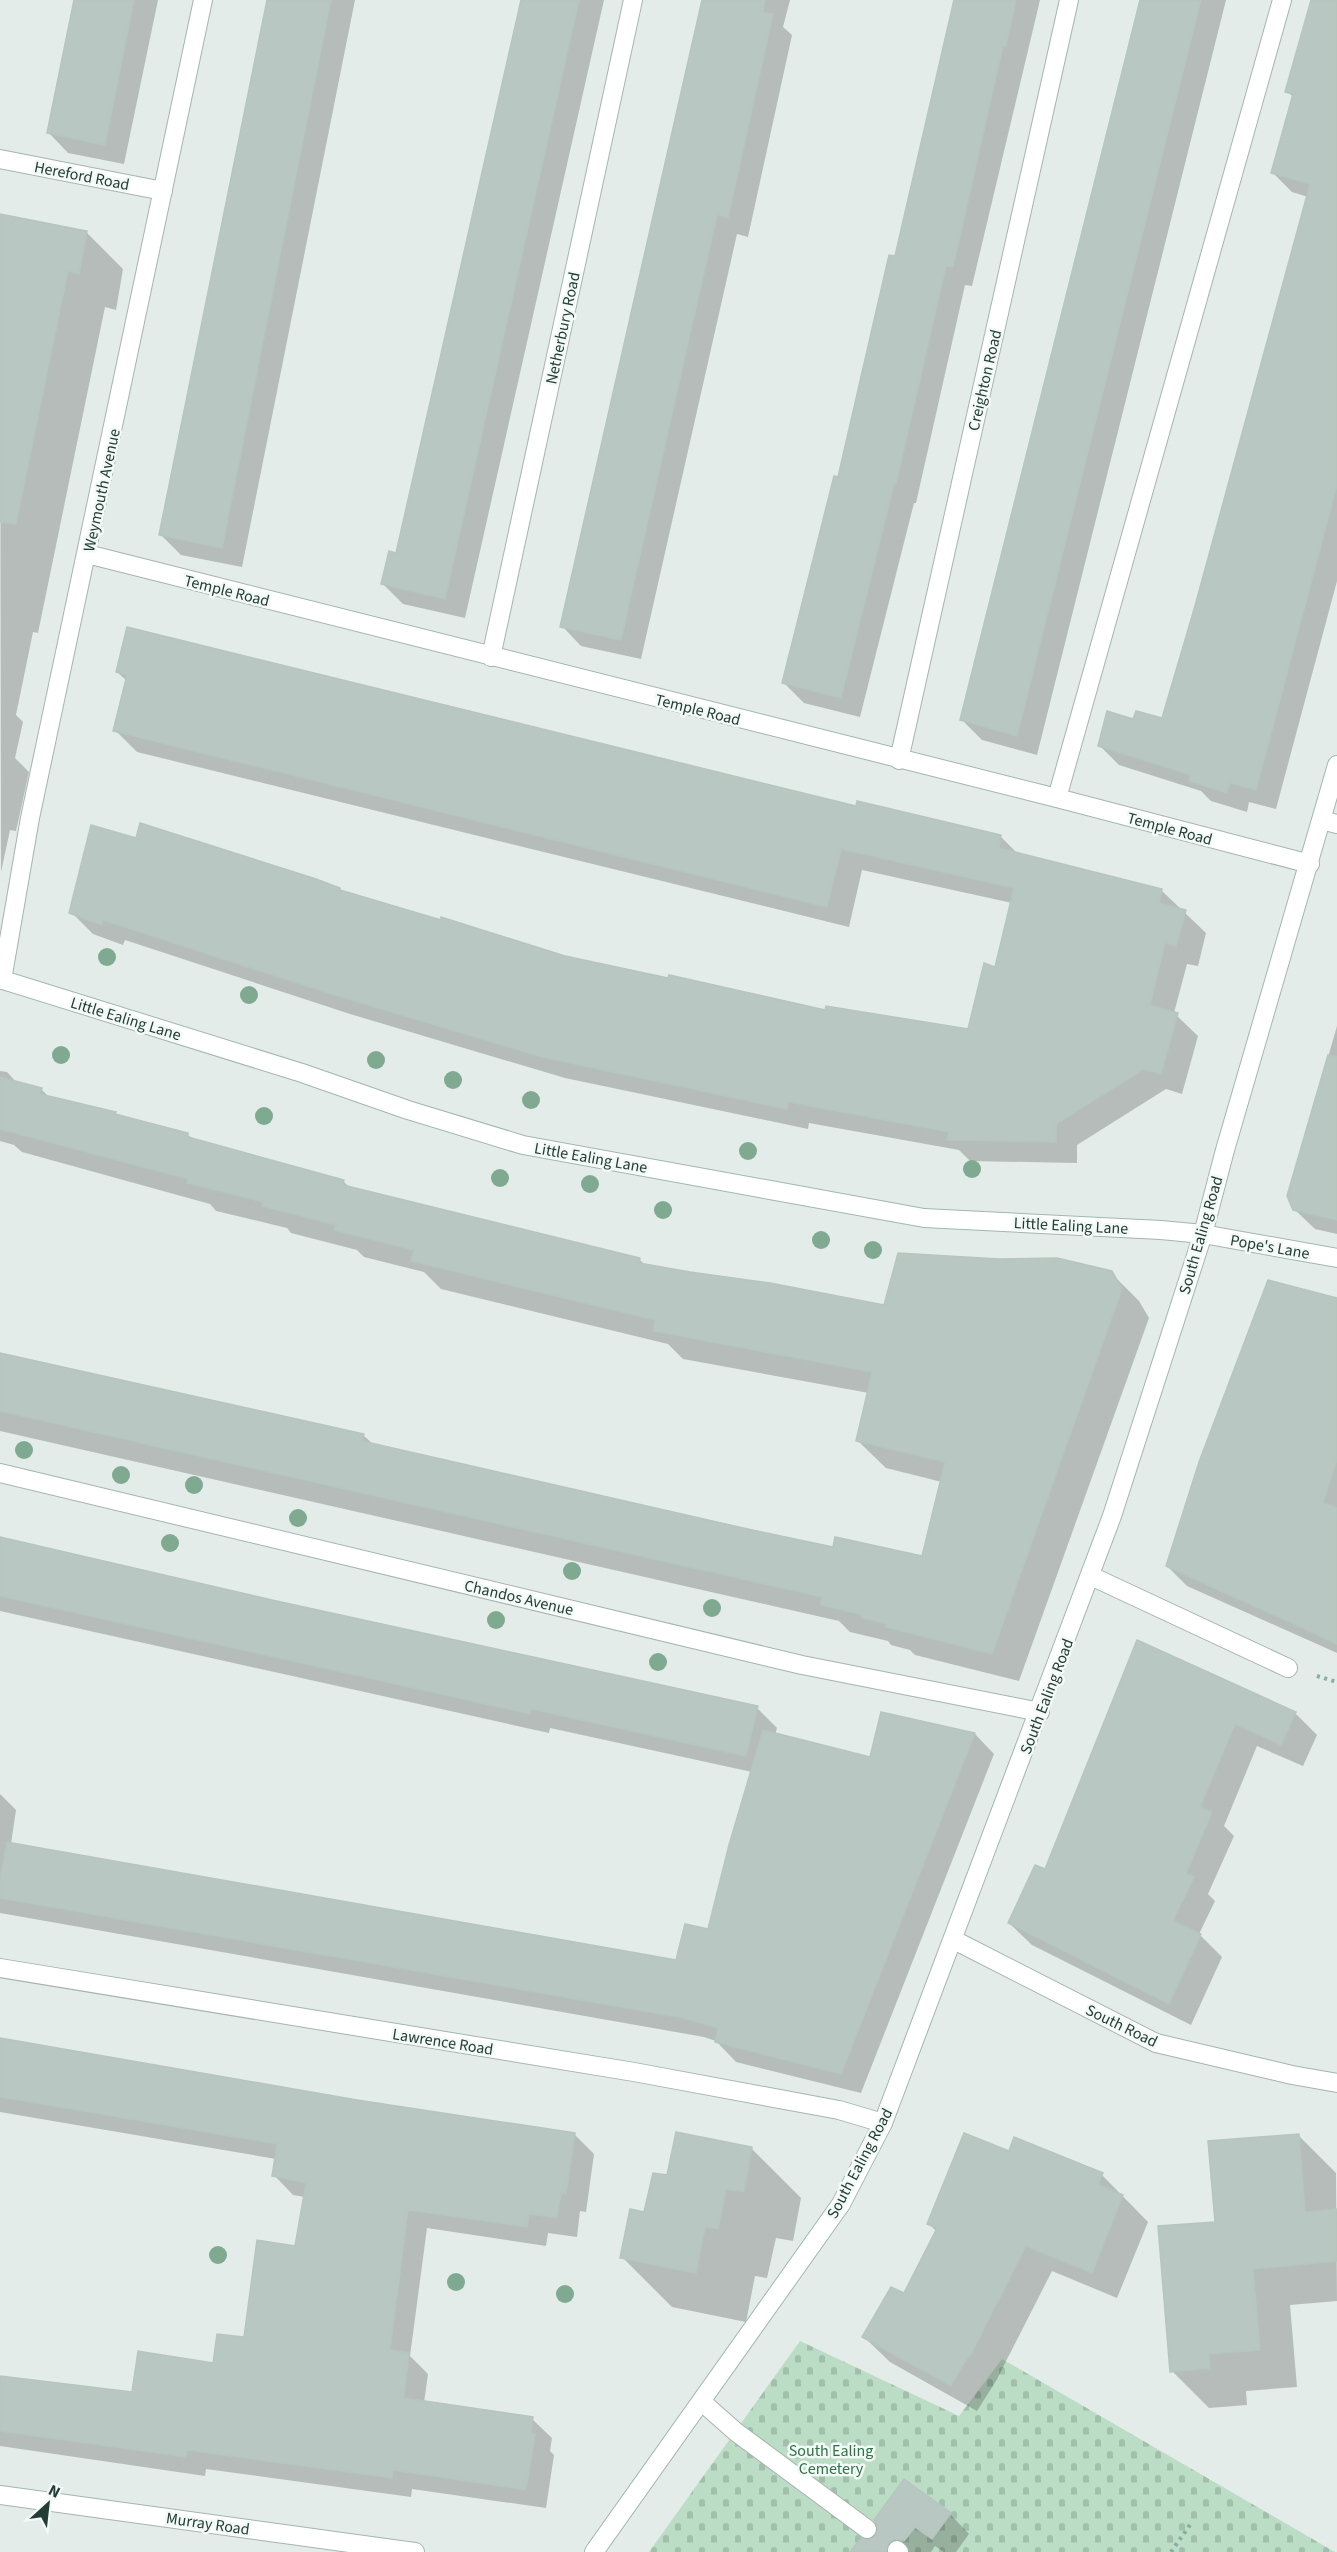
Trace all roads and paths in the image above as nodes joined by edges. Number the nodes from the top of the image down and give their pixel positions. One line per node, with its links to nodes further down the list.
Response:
1 (203, 0): 6 (street, Weymouth Avenue)
2 (633, 0): 8 (street, Netherbury Road)
3 (1069, 0): 9 (street, Creighton Road)
4 (1282, 0): 11 (street)
5 (0, 159): 6 (street, Hereford Road)
6 (163, 191): 7 (street, Weymouth Avenue)
7 (87, 554): 8 (street, Temple Road); 14 (street, Weymouth Avenue)
8 (491, 657): 9 (street, Temple Road)
9 (899, 760): 11 (street, Temple Road)
10 (1337, 765): 12 (street, South Ealing Road)
11 (1057, 798): 13 (street, Temple Road)
12 (1330, 822): 13 (street, South Ealing Road)
13 (1310, 864): 15 (street, South Ealing Road)
14 (1, 980): 15 (street, Little Ealing Lane)
15 (1203, 1234): 16 (street, Pope's Lane); 18 (street, South Ealing Road)
16 (1337, 1258)
17 (0, 1473): 20 (street, Chandos Avenue)
18 (1091, 1576): 19 (street); 20 (street, South Ealing Road)
19 (1288, 1668)
20 (1040, 1712): 21 (street, South Ealing Road)
21 (954, 1940): 23 (street, South Road); 24 (street, South Ealing Road)
22 (0, 1968): 24 (street, Lawrence Road)
23 (1337, 2084)
24 (883, 2123): 25 (street, South Ealing Road)
25 (702, 2402): 28 (street); 30 (street, South Ealing Road)
26 (0, 2495): 29 (street, Murray Road)
27 (1192, 2522): 31 (path)
28 (867, 2529)
29 (415, 2552)
30 (594, 2552)
31 (1171, 2552)

